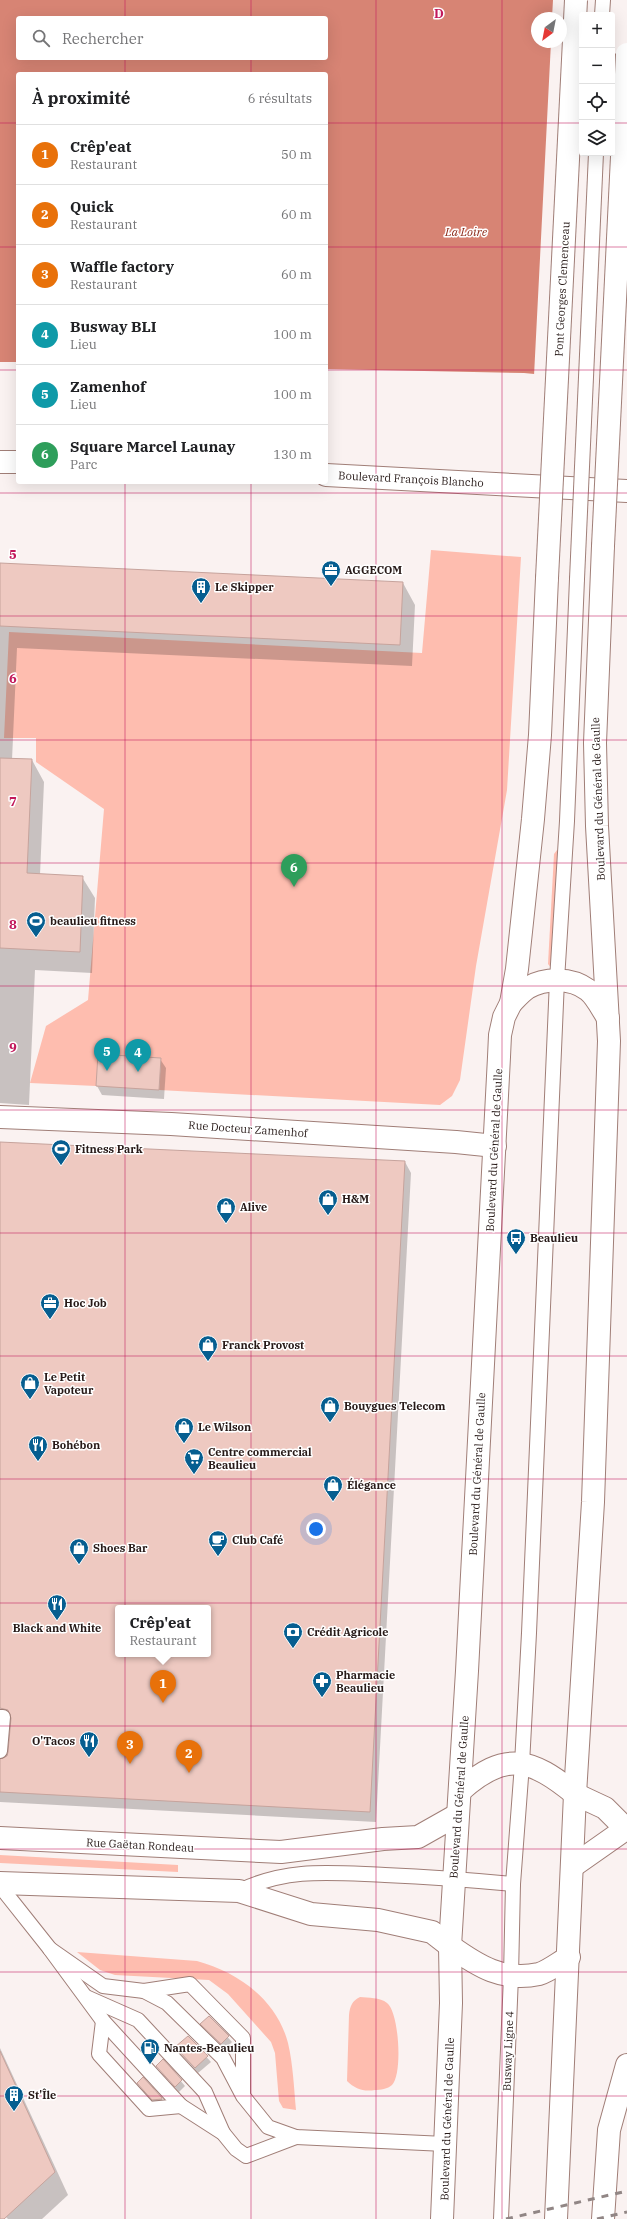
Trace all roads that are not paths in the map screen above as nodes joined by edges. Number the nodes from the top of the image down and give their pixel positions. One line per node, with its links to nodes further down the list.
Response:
1 (576, 0): 10 (main road, Pont Georges Clemenceau, bridge)
2 (603, 0): 3 (lane)
3 (602, 12)
4 (627, 54): 13 (main road, Boulevard du Général de Gaulle, bridge)
5 (596, 156): 11 (lane, bridge)
6 (0, 462): 7 (main road)
7 (16, 462)
8 (328, 475): 9 (main road, Boulevard François Blancho)
9 (627, 491)
10 (548, 578): 12 (main road, Boulevard du Général de Gaulle)
11 (557, 980): 12 (main road, Boulevard du Général de Gaulle); 13 (main road, Boulevard du Général de Gaulle); 18 (lane)
12 (511, 1003): 15 (main road, Boulevard du Général de Gaulle)
13 (608, 1018): 20 (main road, Boulevard du Général de Gaulle)
14 (0, 1117): 15 (main road, Rue Docteur Zamenhof)
15 (495, 1146): 19 (main road, Boulevard du Général de Gaulle)
16 (0, 1717): 17 (lane)
17 (0, 1751)
18 (522, 1764): 19 (main road); 20 (main road); 28 (lane)
19 (460, 1791): 21 (main road, Boulevard du Général de Gaulle)
20 (575, 1794): 22 (main road); 25 (main road, Boulevard du Général de Gaulle)
21 (457, 1816): 24 (main road, Rue Gaëtan Rondeau); 27 (main road, Boulevard du Général de Gaulle)
22 (626, 1828): 25 (main road)
23 (0, 1838): 24 (main road, Rue Gaëtan Rondeau)
24 (281, 1852): 26 (lane)
25 (573, 1866): 33 (main road, Boulevard du Général de Gaulle)
26 (308, 1872): 27 (lane); 30 (lane)
27 (454, 1878): 28 (lane); 31 (main road, Boulevard du Général de Gaulle)
28 (513, 1884): 34 (lane, Busway Ligne 4)
29 (0, 1885): 30 (main road); 32 (lane)
30 (240, 1891): 31 (main road)
31 (450, 1946): 34 (main road); 43 (main road, Boulevard du Général de Gaulle)
32 (50, 1949): 35 (lane); 36 (lane)
33 (569, 1957): 34 (main road); 46 (main road, Boulevard du Général de Gaulle)
34 (511, 1976): 45 (lane, Busway Ligne 4)
35 (144, 1991): 39 (lane); 39 (lane)
36 (84, 1996): 37 (lane); 41 (lane)
37 (102, 2021): 40 (lane); 40 (lane)
38 (627, 2066): 47 (main road)
39 (243, 2096): 42 (lane)
40 (181, 2106): 41 (lane)
41 (223, 2133): 42 (lane)
42 (296, 2137): 43 (lane)
43 (445, 2144): 44 (main road, Boulevard du Général de Gaulle)
44 (442, 2219)
45 (501, 2219)
46 (556, 2219)
47 (603, 2219)

